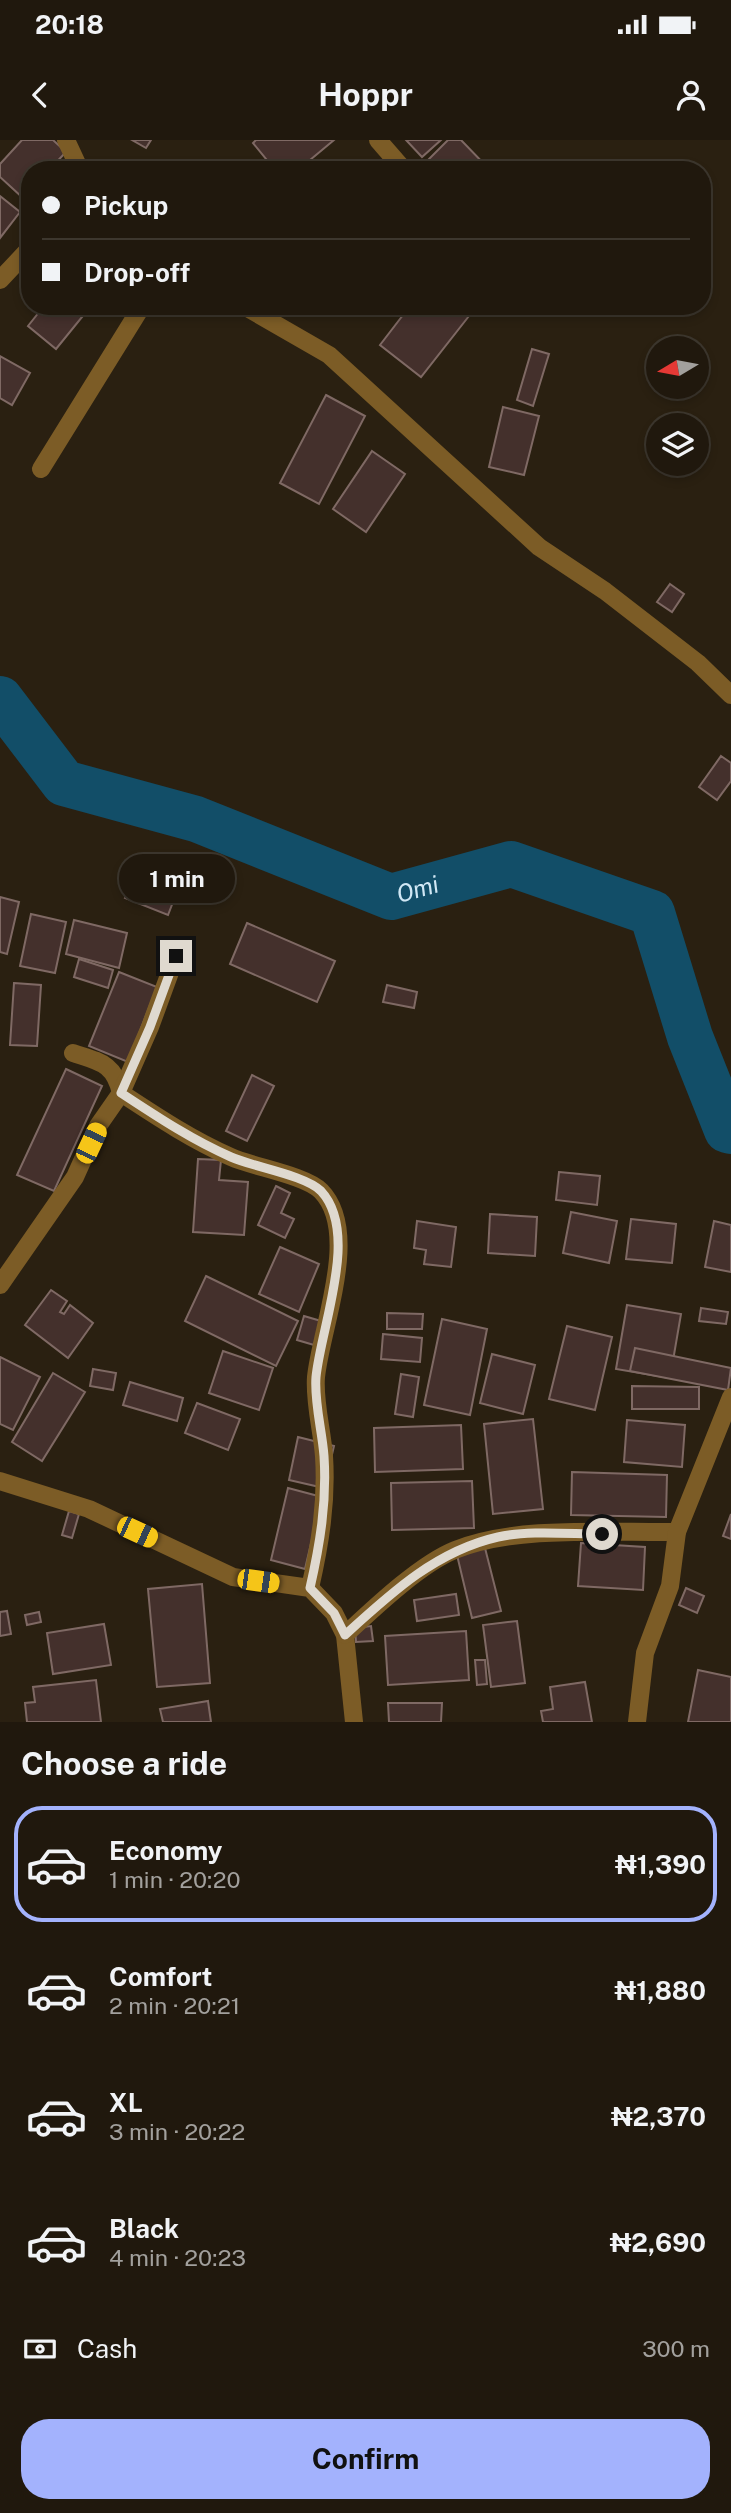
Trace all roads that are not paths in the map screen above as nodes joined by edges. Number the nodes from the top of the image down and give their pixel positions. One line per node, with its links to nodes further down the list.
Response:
1 (66, 140): 3 (street)
2 (378, 140): 4 (street)
3 (76, 161)
4 (396, 161)
5 (21, 258): 6 (street)
6 (0, 280)
7 (136, 315): 9 (street)
8 (259, 315): 10 (street)
9 (41, 469)
10 (731, 695)
11 (176, 956): 13 (street)
12 (73, 1053): 13 (street)
13 (121, 1093): 14 (street); 18 (street)
14 (0, 1285)
15 (731, 1397): 17 (street)
16 (0, 1481): 18 (street)
17 (677, 1532): 19 (street); 21 (street)
18 (310, 1588): 19 (street)
19 (345, 1635): 20 (street)
20 (354, 1722)
21 (637, 1722)

